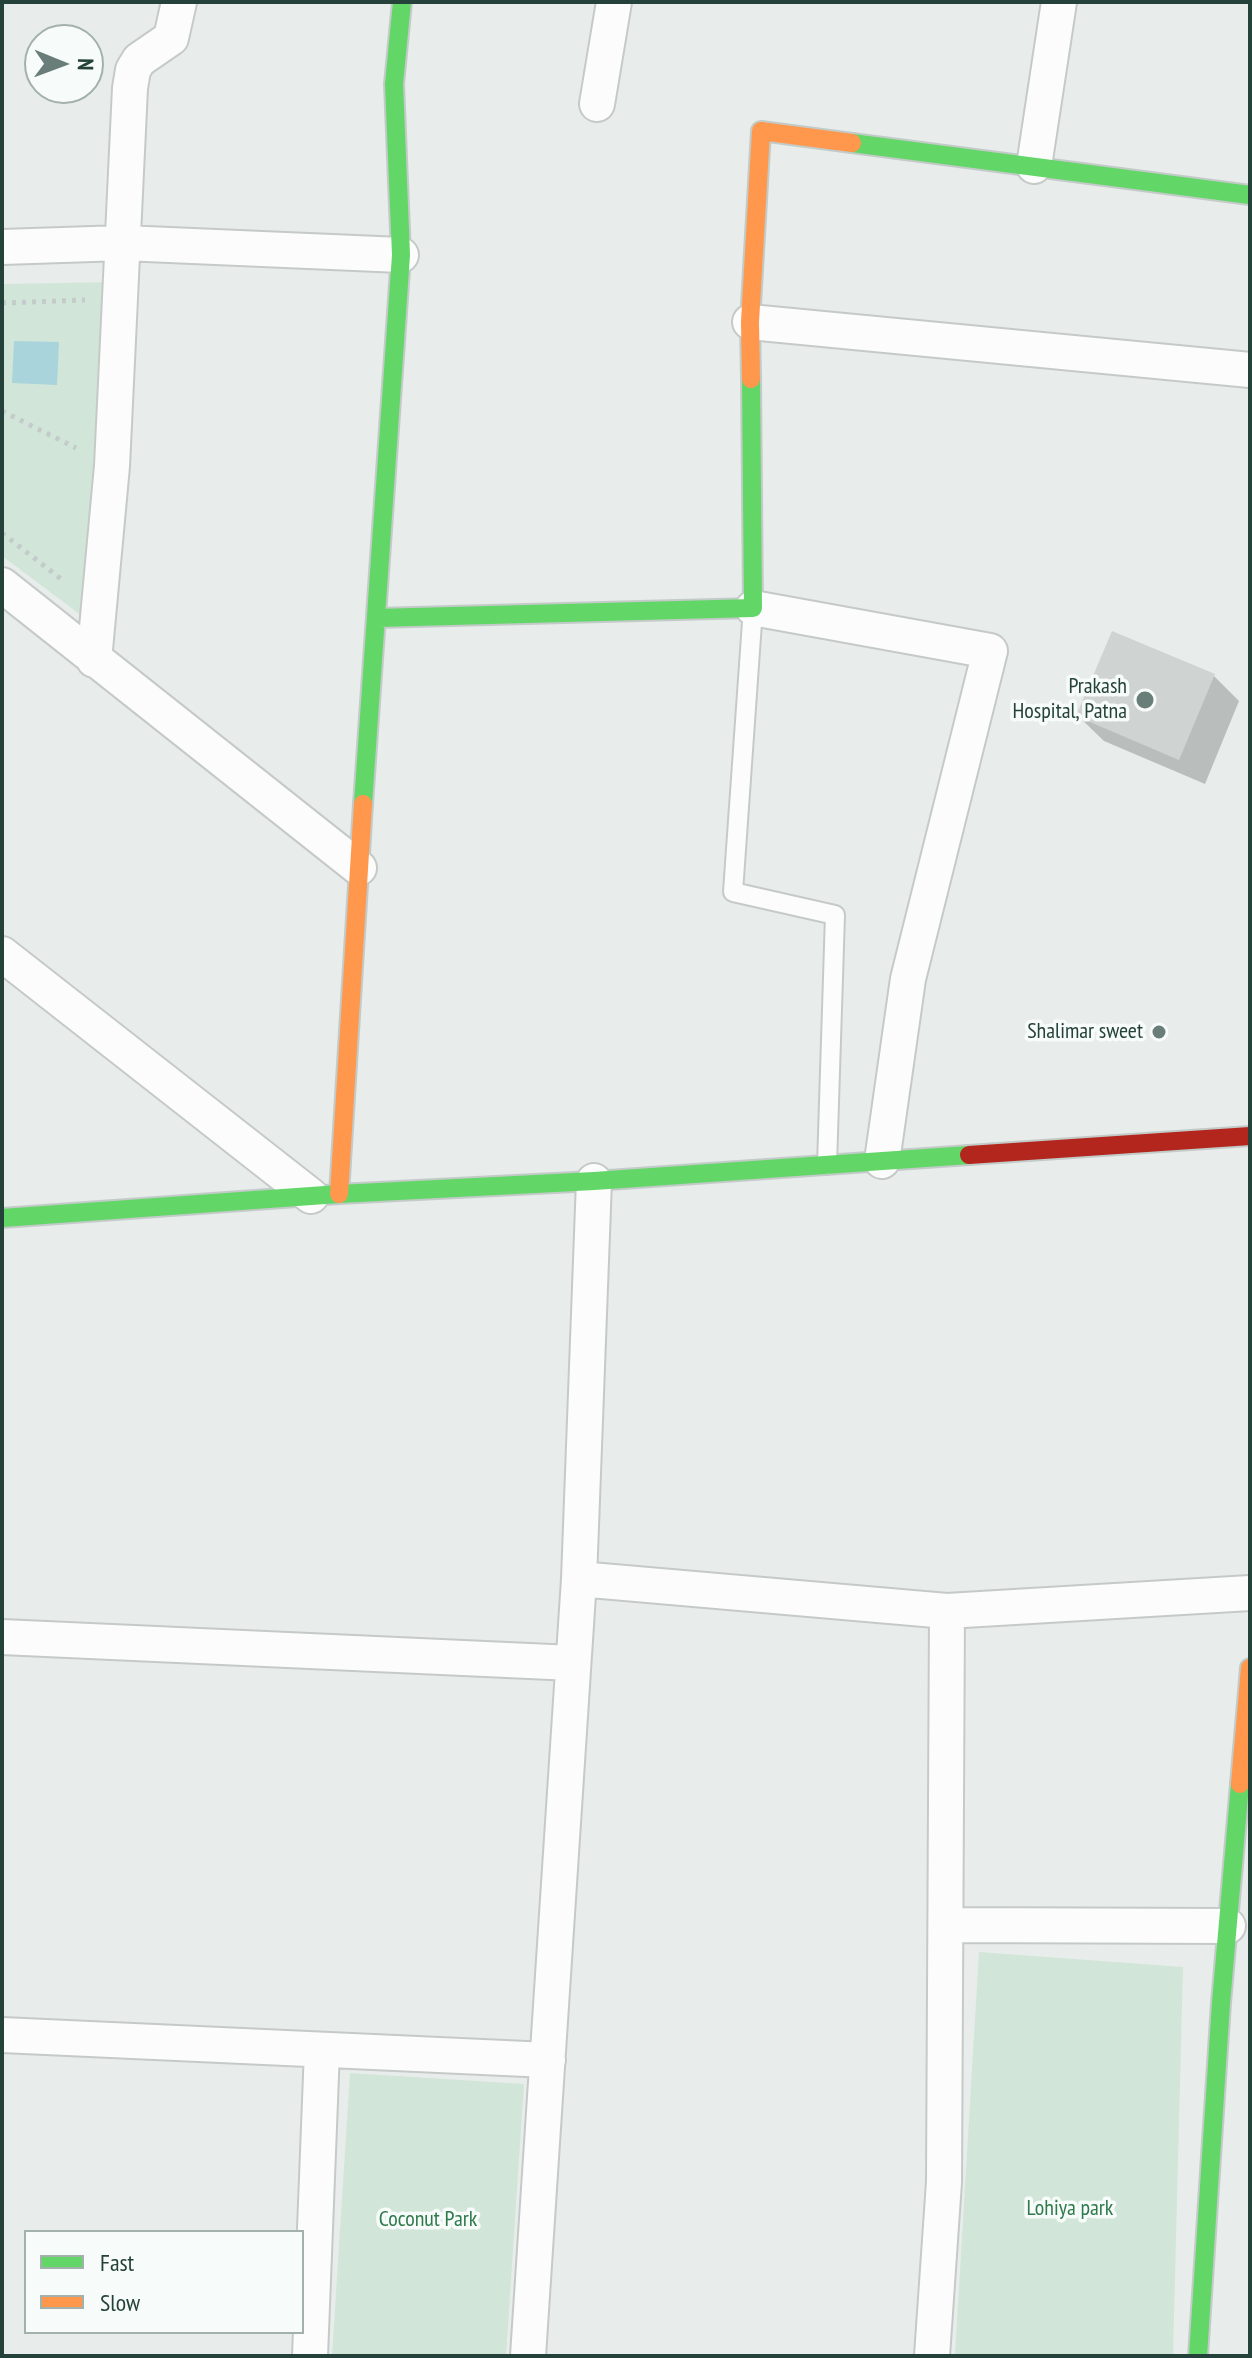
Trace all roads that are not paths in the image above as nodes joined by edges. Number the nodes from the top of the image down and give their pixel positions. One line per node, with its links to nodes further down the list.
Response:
1 (179, 2): 8 (street)
2 (402, 2): 10 (street)
3 (614, 2): 5 (street)
4 (1059, 2): 6 (street)
5 (597, 104)
6 (1034, 166): 7 (street); 11 (street)
7 (1250, 195)
8 (123, 243): 9 (street); 10 (street); 16 (street)
9 (2, 247)
10 (401, 255): 15 (street)
11 (750, 322): 12 (street); 14 (street)
12 (1250, 370)
13 (2, 585): 16 (street)
14 (753, 608): 15 (street); 20 (street); 21 (lane)
15 (376, 618): 17 (street)
16 (94, 660): 17 (street)
17 (359, 868): 23 (street)
18 (2, 954): 23 (street)
19 (1250, 1136): 20 (street)
20 (882, 1161): 21 (street)
21 (827, 1165): 22 (street)
22 (594, 1181): 23 (street); 25 (street)
23 (325, 1195): 24 (street)
24 (2, 1218)
25 (579, 1579): 27 (street); 29 (street)
26 (1250, 1593): 27 (street)
27 (947, 1611): 31 (street)
28 (2, 1637): 29 (street)
29 (573, 1663): 36 (street)
30 (1250, 1668): 32 (street)
31 (946, 1925): 32 (street); 39 (street)
32 (1228, 1926): 33 (street)
33 (1236, 2005): 40 (street)
34 (2, 2035): 35 (street)
35 (322, 2050): 36 (street); 37 (street)
36 (548, 2060): 38 (street)
37 (310, 2356)
38 (528, 2356)
39 (932, 2356)
40 (1198, 2356)

